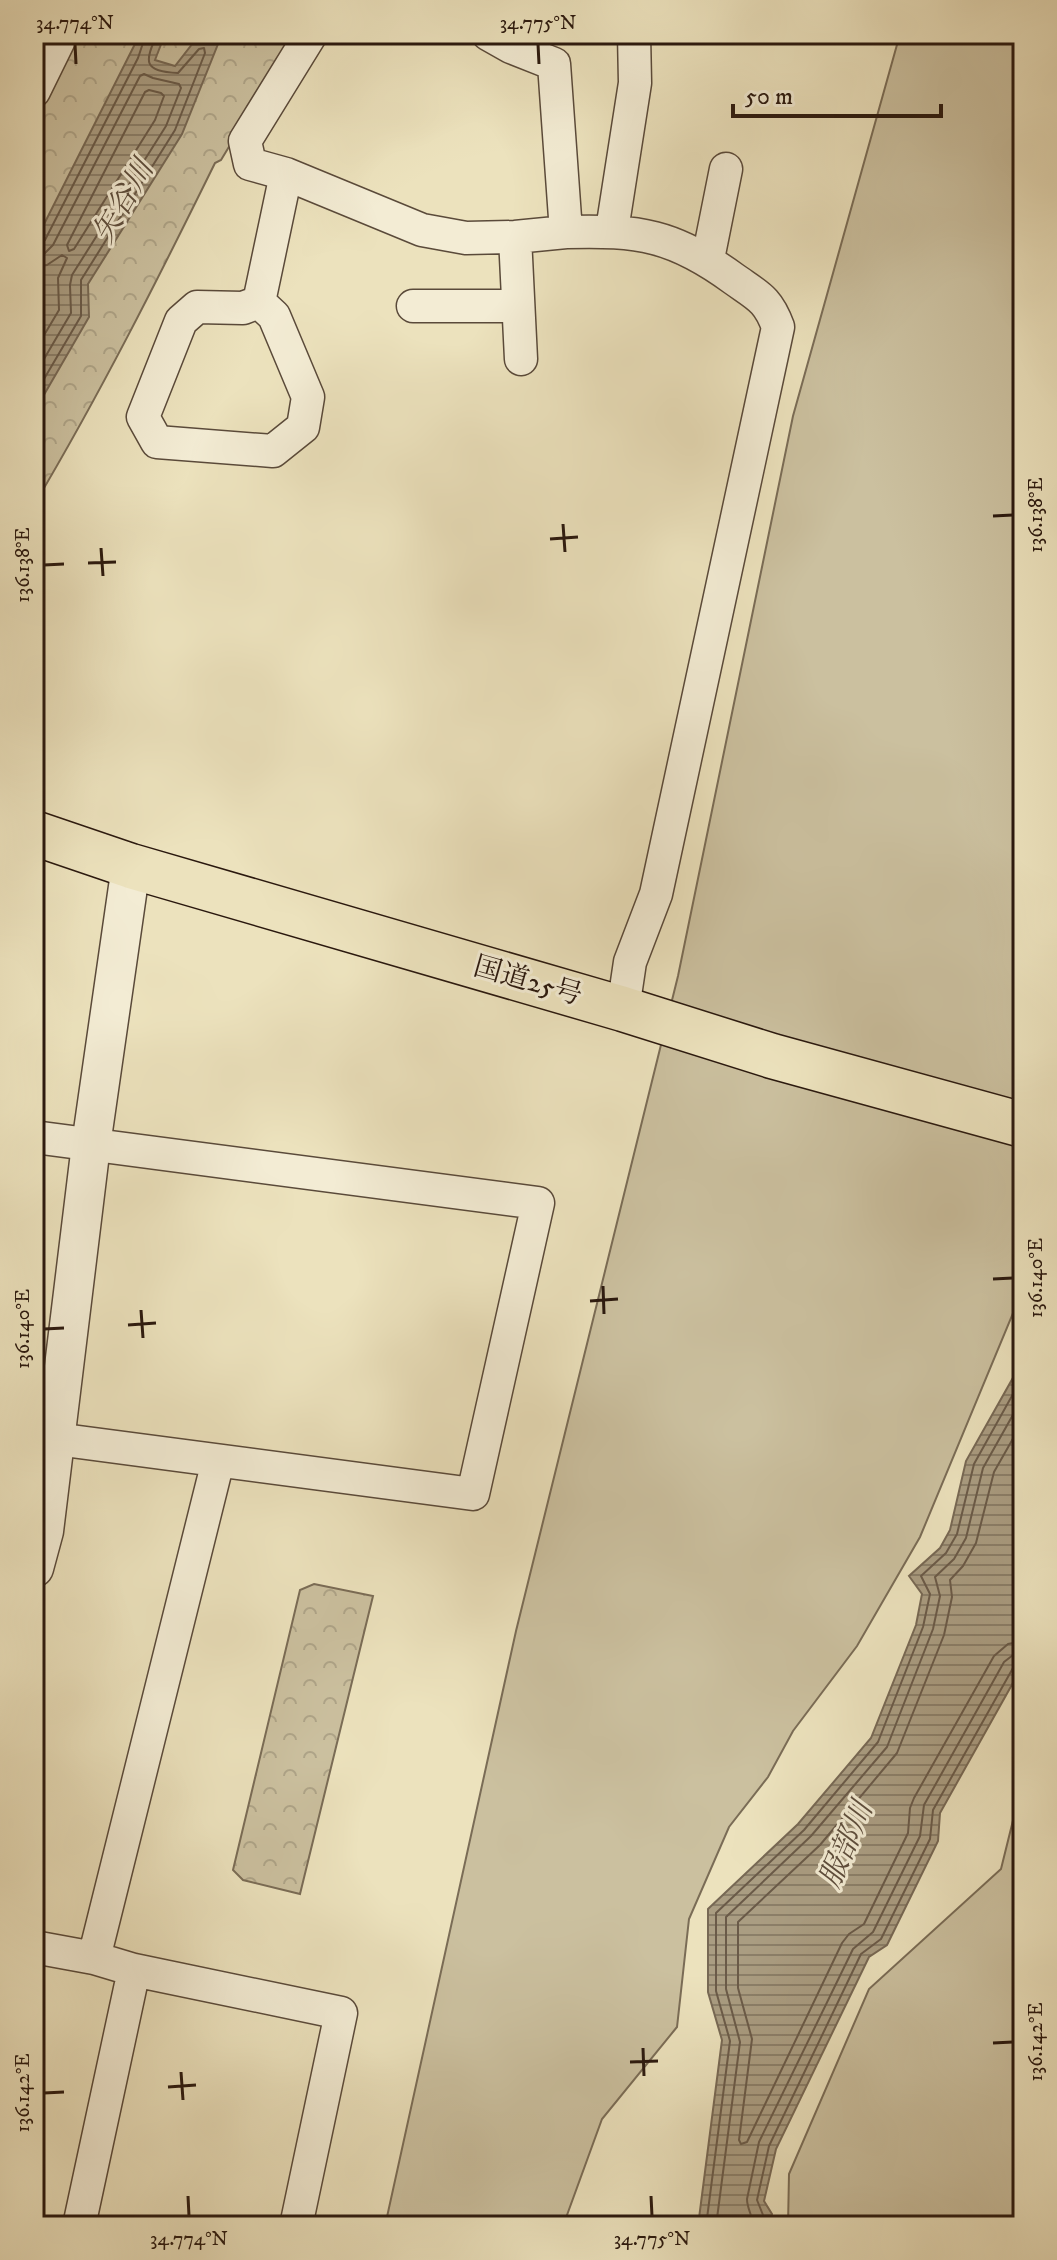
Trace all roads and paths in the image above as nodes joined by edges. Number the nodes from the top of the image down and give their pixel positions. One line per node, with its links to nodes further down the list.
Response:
1 (62, 34): 5 (street)
2 (311, 34): 7 (street)
3 (488, 34): 9 (street)
4 (634, 34): 8 (street)
5 (36, 80)
6 (726, 169): 11 (street)
7 (286, 174): 10 (street); 12 (street)
8 (612, 230): 9 (street); 11 (street)
9 (566, 232): 10 (street)
10 (515, 237): 14 (street)
11 (708, 259): 18 (street)
12 (259, 302): 12 (street)
13 (413, 306): 14 (street)
14 (518, 306): 15 (street)
15 (521, 359)
16 (34, 833): 17 (highway, 国道25号)
17 (131, 866): 18 (highway, 国道25号); 21 (street)
18 (630, 1011): 19 (highway, 国道25号)
19 (1023, 1125)
20 (34, 1137): 21 (street)
21 (91, 1145): 22 (street); 23 (street)
22 (56, 1439): 23 (street); 24 (street)
23 (218, 1461): 26 (street)
24 (34, 1568)
25 (34, 1947): 26 (street)
26 (94, 1958): 27 (street)
27 (134, 1970): 28 (street); 29 (street)
28 (79, 2226)
29 (296, 2226)

